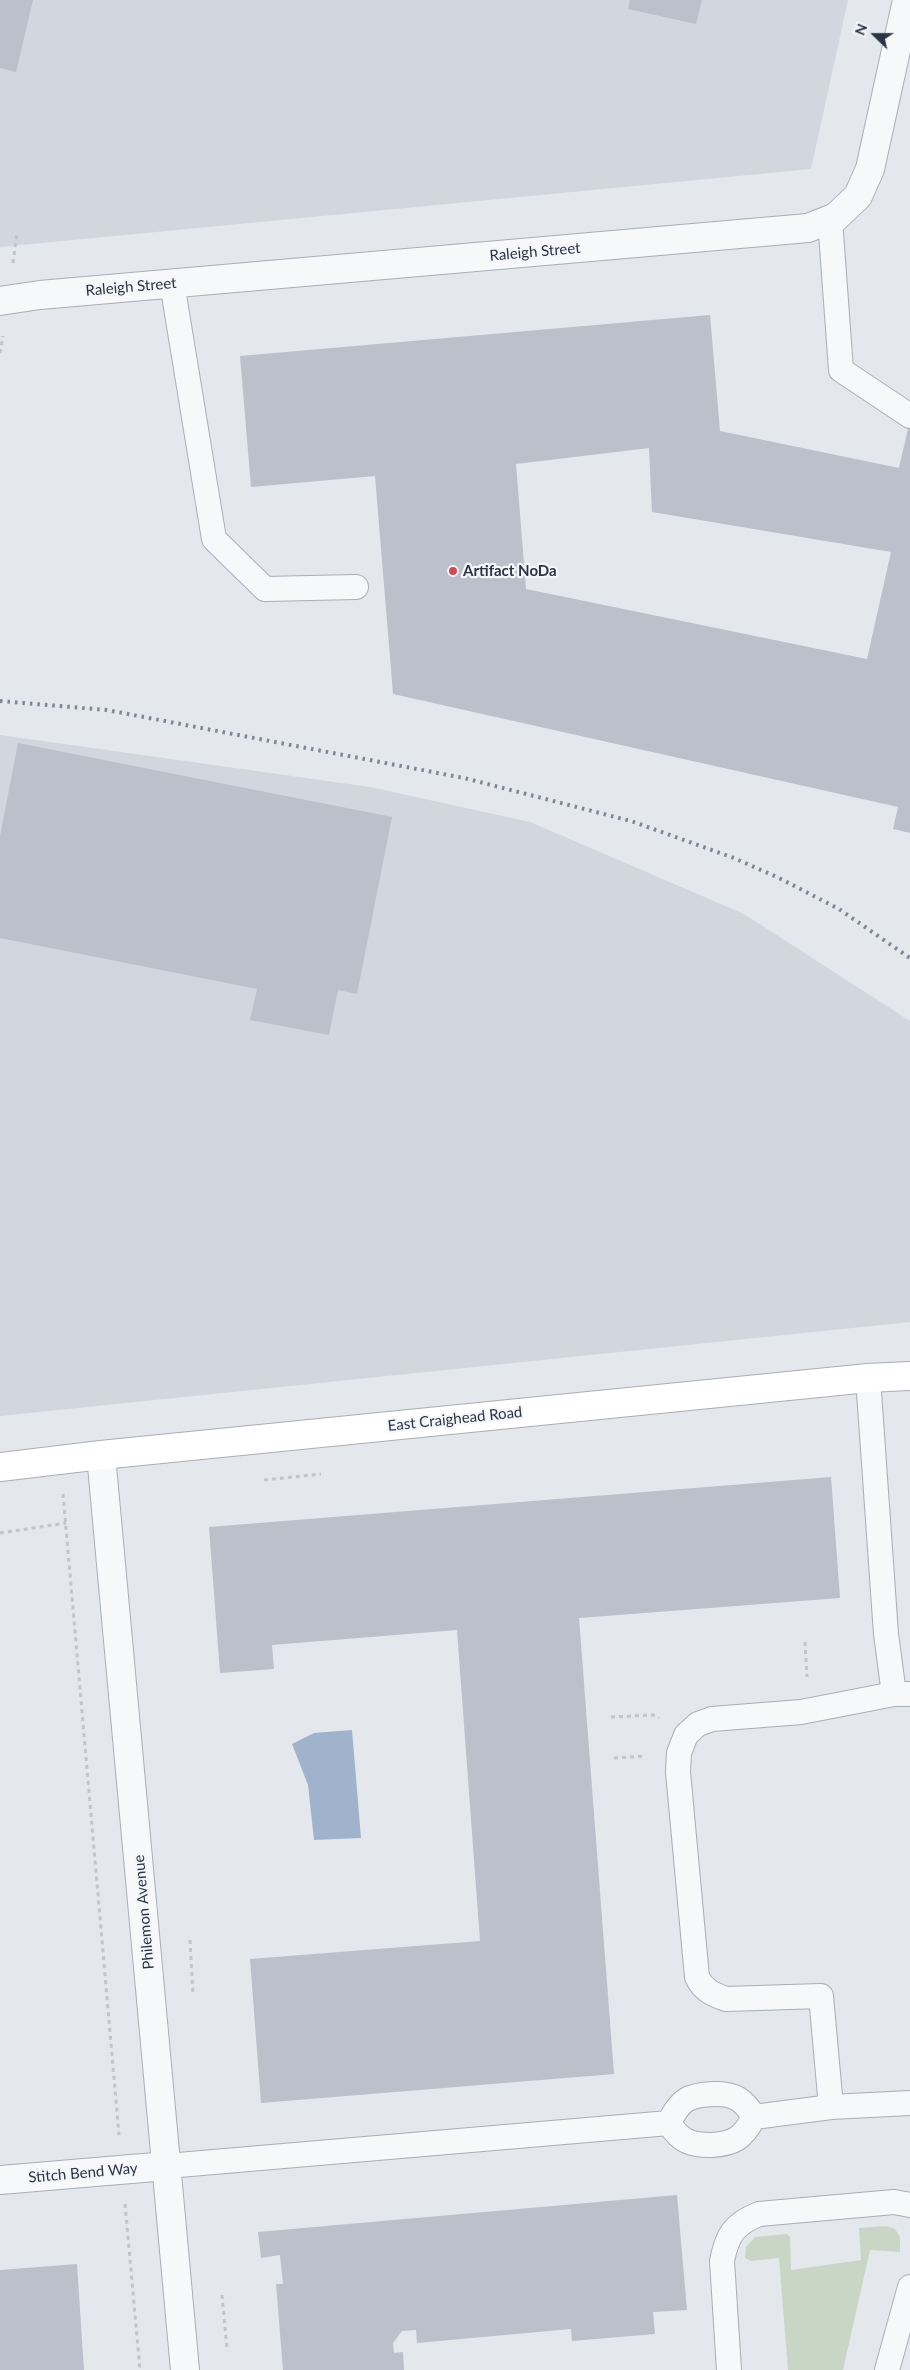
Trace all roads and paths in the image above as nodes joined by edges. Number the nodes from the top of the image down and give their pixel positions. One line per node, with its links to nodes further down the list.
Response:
1 (907, 0): 2 (street, Raleigh Street)
2 (830, 219): 3 (street, Raleigh Street); 5 (lane)
3 (172, 284): 4 (street, Raleigh Street); 6 (lane)
4 (0, 301)
5 (910, 416)
6 (356, 587)
7 (910, 1376): 8 (street, East Craighead Road)
8 (868, 1378): 9 (street, East Craighead Road); 16 (lane)
9 (101, 1455): 10 (street, East Craighead Road); 25 (street, Philemon Avenue)
10 (61, 1461): 11 (street, East Craighead Road); 26 (path)
11 (0, 1468)
12 (321, 1474): 13 (path)
13 (264, 1480)
14 (54, 1526): 15 (path)
15 (0, 1533)
16 (902, 1694): 18 (lane)
17 (611, 1717): 18 (path)
18 (686, 1735): 22 (lane)
19 (190, 1940): 20 (path)
20 (194, 1994)
21 (910, 2103): 22 (lane)
22 (831, 2107): 23 (lane)
23 (754, 2117): 24 (lane); 24 (lane)
24 (669, 2123): 25 (lane)
25 (167, 2166): 26 (street, Stitch Bend Way); 33 (street, Philemon Avenue)
26 (122, 2170): 27 (street, Stitch Bend Way); 32 (path)
27 (0, 2180)
28 (910, 2205): 34 (lane)
29 (910, 2287): 35 (lane)
30 (222, 2295): 31 (path)
31 (227, 2349)
32 (140, 2370)
33 (185, 2370)
34 (729, 2370)
35 (887, 2370)

